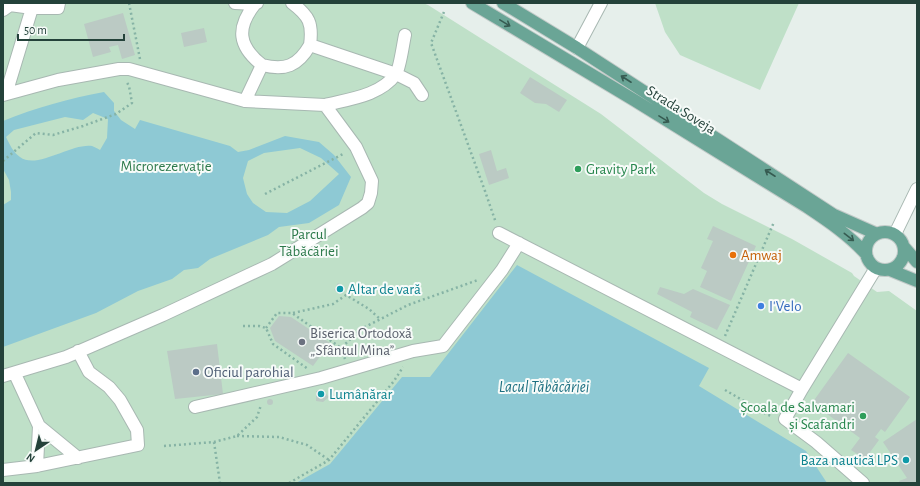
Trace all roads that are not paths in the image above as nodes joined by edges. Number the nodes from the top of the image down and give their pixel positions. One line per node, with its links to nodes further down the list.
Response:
1 (59, 3): 8 (street)
2 (235, 3): 7 (street)
3 (292, 3): 11 (street)
4 (472, 3): 25 (main road, Strada Soveja, one-way to 25)
5 (503, 3): 12 (main road, Strada Soveja)
6 (601, 3): 12 (street)
7 (256, 4): 13 (street)
8 (32, 8): 9 (street); 15 (street)
9 (3, 10)
10 (405, 35): 14 (street)
11 (310, 45): 13 (street); 14 (street)
12 (578, 48): 21 (main road, Strada Soveja, one-way to 12)
13 (262, 65): 17 (street)
14 (396, 74): 16 (street); 18 (street)
15 (4, 94): 17 (street)
16 (422, 95)
17 (245, 101): 18 (street)
18 (325, 104): 30 (street)
19 (917, 189): 22 (street)
20 (499, 233): 23 (street)
21 (877, 234): 22 (main road); 25 (main road)
22 (895, 234): 24 (main road)
23 (520, 243): 33 (street); 34 (street)
24 (904, 247): 26 (main road); 28 (main road)
25 (866, 254): 27 (main road)
26 (917, 262)
27 (876, 268): 28 (main road); 33 (street)
28 (890, 270): 29 (main road)
29 (917, 280)
30 (78, 352): 31 (street); 36 (street)
31 (15, 374): 32 (street); 35 (street)
32 (3, 376)
33 (802, 388): 39 (street)
34 (195, 406)
35 (39, 426): 36 (street); 37 (street)
36 (78, 458): 37 (street)
37 (37, 466): 38 (street)
38 (3, 470)
39 (863, 483)

